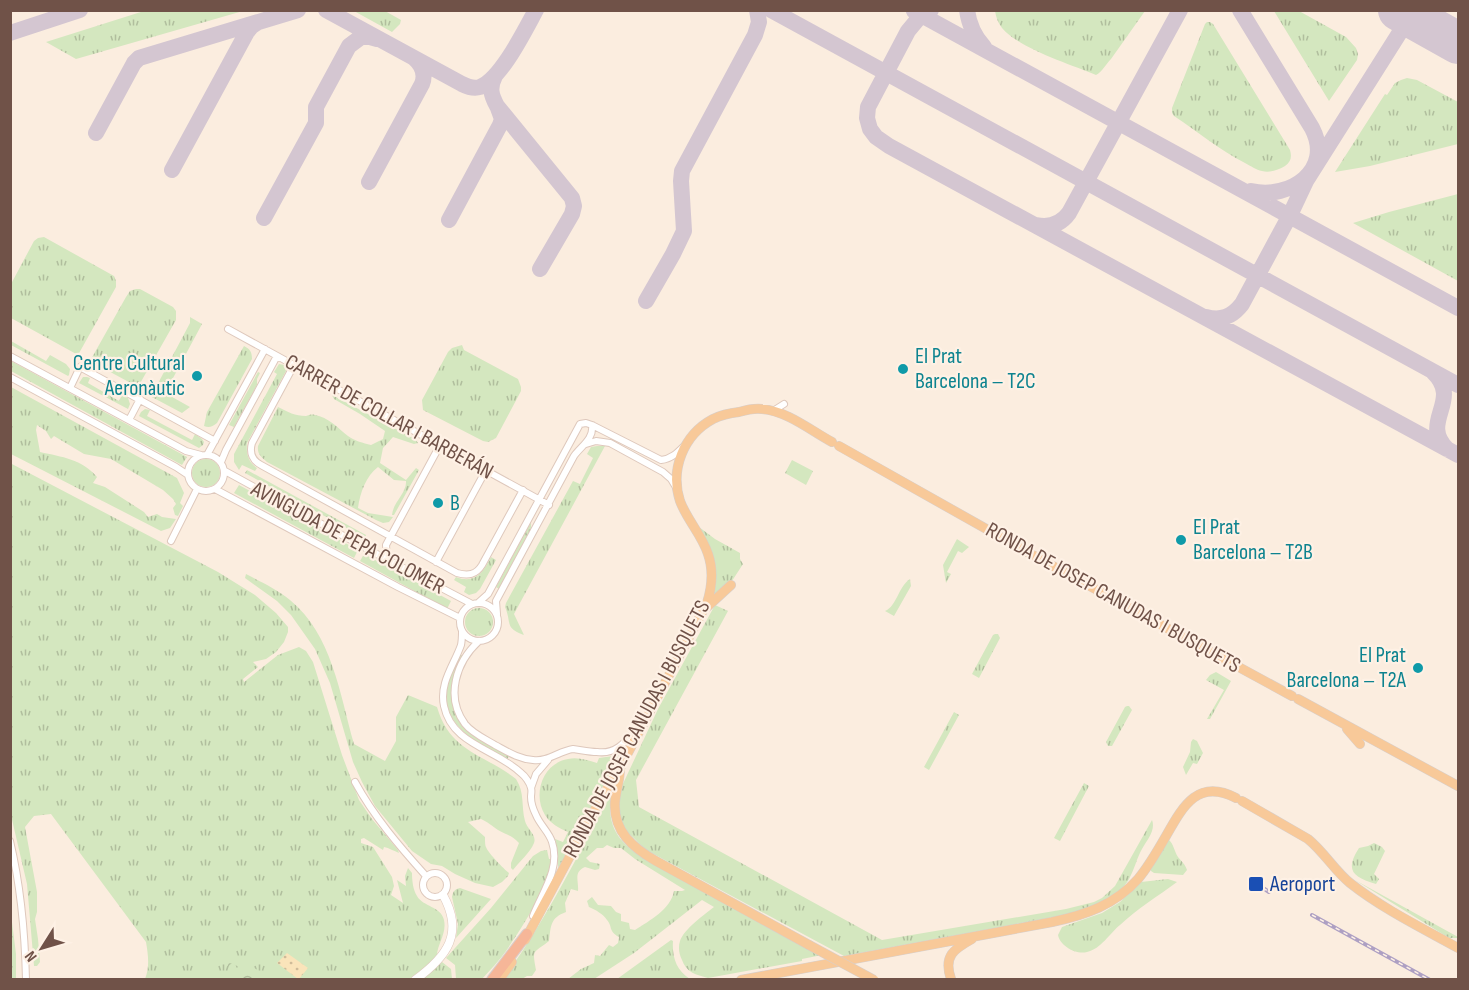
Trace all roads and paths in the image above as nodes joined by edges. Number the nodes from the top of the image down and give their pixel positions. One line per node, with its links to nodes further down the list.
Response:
1 (228, 329): 2 (street, CARRER DE COLLAR I BARBERÁN)
2 (265, 349): 4 (street, CARRER DE COLLAR I BARBERÁN); 13 (street)
3 (10, 356): 7 (street)
4 (277, 356): 5 (street, CARRER DE COLLAR I BARBERÁN); 20 (street)
5 (294, 365): 15 (street, CARRER DE COLLAR I BARBERÁN); 30 (street, AVINGUDA DE PEPA COLOMER)
6 (10, 377): 23 (street)
7 (70, 388): 8 (street); 11 (street)
8 (140, 399): 11 (street); 13 (street)
9 (784, 404): 10 (street)
10 (773, 411): 14 (main road, RONDA DE JOSEP CANUDAS I BUSQUETS); 44 (main road, RONDA DE JOSEP CANUDAS I BUSQUETS)
11 (129, 420): 19 (street)
12 (592, 425): 16 (street); 17 (street); 28 (street)
13 (215, 441): 19 (street)
14 (686, 443): 17 (street); 27 (main road, RONDA DE JOSEP CANUDAS I BUSQUETS)
15 (440, 445): 21 (street, CARRER DE COLLAR I BARBERÁN); 30 (street)
16 (582, 445): 18 (street); 29 (street)
17 (632, 446): 18 (street)
18 (628, 453): 27 (street)
19 (204, 455): 20 (street); 23 (street)
20 (221, 462): 22 (street)
21 (486, 470): 26 (street, CARRER DE COLLAR I BARBERÁN); 35 (street)
22 (225, 471): 25 (street); 33 (street, AVINGUDA DE PEPA COLOMER)
23 (188, 475): 24 (street)
24 (197, 489): 25 (street); 31 (street)
25 (215, 489): 40 (street, AVINGUDA DE PEPA COLOMER)
26 (523, 490): 28 (street, CARRER DE COLLAR I BARBERÁN); 35 (street, AVINGUDA DE PEPA COLOMER)
27 (678, 491): 38 (main road, RONDA DE JOSEP CANUDAS I BUSQUETS)
28 (540, 500): 29 (street, CARRER DE COLLAR I BARBERÁN); 37 (street)
29 (549, 505): 39 (street)
30 (391, 536): 32 (street); 35 (street, AVINGUDA DE PEPA COLOMER)
31 (171, 541)
32 (386, 545): 33 (street); 34 (street)
33 (371, 551): 34 (street, AVINGUDA DE PEPA COLOMER)
34 (387, 560): 37 (street, AVINGUDA DE PEPA COLOMER)
35 (436, 562)
36 (731, 585): 38 (main road)
37 (475, 603): 39 (street); 40 (street)
38 (704, 611): 43 (main road, RONDA DE JOSEP CANUDAS I BUSQUETS)
39 (497, 614): 42 (street)
40 (460, 618): 41 (street)
41 (462, 631): 42 (street); 50 (street)
42 (479, 641): 46 (street)
43 (648, 714): 46 (street); 47 (main road, RONDA DE JOSEP CANUDAS I BUSQUETS)
44 (1344, 725): 45 (main road); 49 (main road, RONDA DE JOSEP CANUDAS I BUSQUETS)
45 (1360, 744)
46 (549, 759): 50 (street)
47 (621, 766): 55 (main road, RONDA DE JOSEP CANUDAS I BUSQUETS); 64 (main road, bridge)
48 (355, 782): 53 (street)
49 (1458, 786)
50 (531, 788): 55 (street)
51 (10, 841): 52 (street)
52 (12, 852): 59 (street)
53 (426, 876): 54 (street); 54 (street)
54 (443, 895): 60 (street)
55 (527, 934): 61 (highway); 62 (main road, RONDA DE JOSEP CANUDAS I BUSQUETS)
56 (981, 935): 57 (main road); 58 (main road); 63 (main road)
57 (1458, 948)
58 (951, 979)
59 (26, 980)
60 (415, 980)
61 (492, 980)
62 (499, 980)
63 (741, 980)
64 (873, 980)

